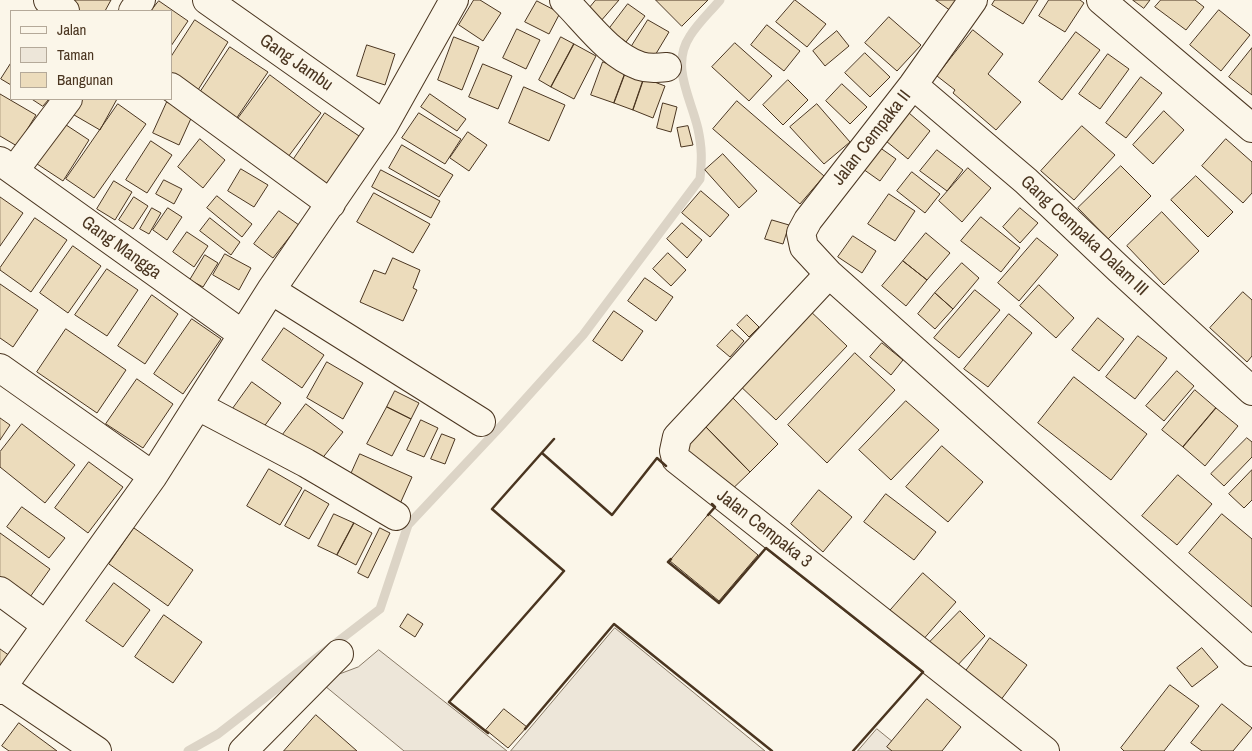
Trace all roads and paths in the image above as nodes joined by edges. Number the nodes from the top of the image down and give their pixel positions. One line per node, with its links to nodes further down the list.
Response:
1 (48, 0): 7 (street)
2 (207, 0): 12 (street, Gang Jambu)
3 (454, 0): 12 (street)
4 (564, 0): 8 (street)
5 (973, 0): 9 (street, Jalan Cempaka II)
6 (1101, 0): 13 (street)
7 (63, 10)
8 (668, 68)
9 (913, 85): 16 (street, Jalan Cempaka II); 20 (street, Gang Cempaka Dalam III)
10 (172, 89): 15 (street)
11 (67, 100): 14 (street)
12 (384, 125): 15 (street)
13 (1252, 128)
14 (6, 169): 18 (street, Gang Mangga)
15 (331, 204): 17 (street)
16 (830, 274): 27 (street, Jalan Cempaka II); 32 (street, Jalan Cempaka 3)
17 (271, 290): 18 (street); 22 (street)
18 (242, 334): 21 (street)
19 (0, 368): 23 (street)
20 (1252, 391)
21 (198, 406): 23 (street); 24 (street)
22 (481, 422)
23 (153, 476): 26 (street)
24 (396, 516)
25 (0, 591): 26 (street)
26 (46, 624): 29 (street)
27 (1252, 652)
28 (339, 654): 31 (street)
29 (1, 688): 30 (street)
30 (97, 751)
31 (243, 751)
32 (1045, 751)

